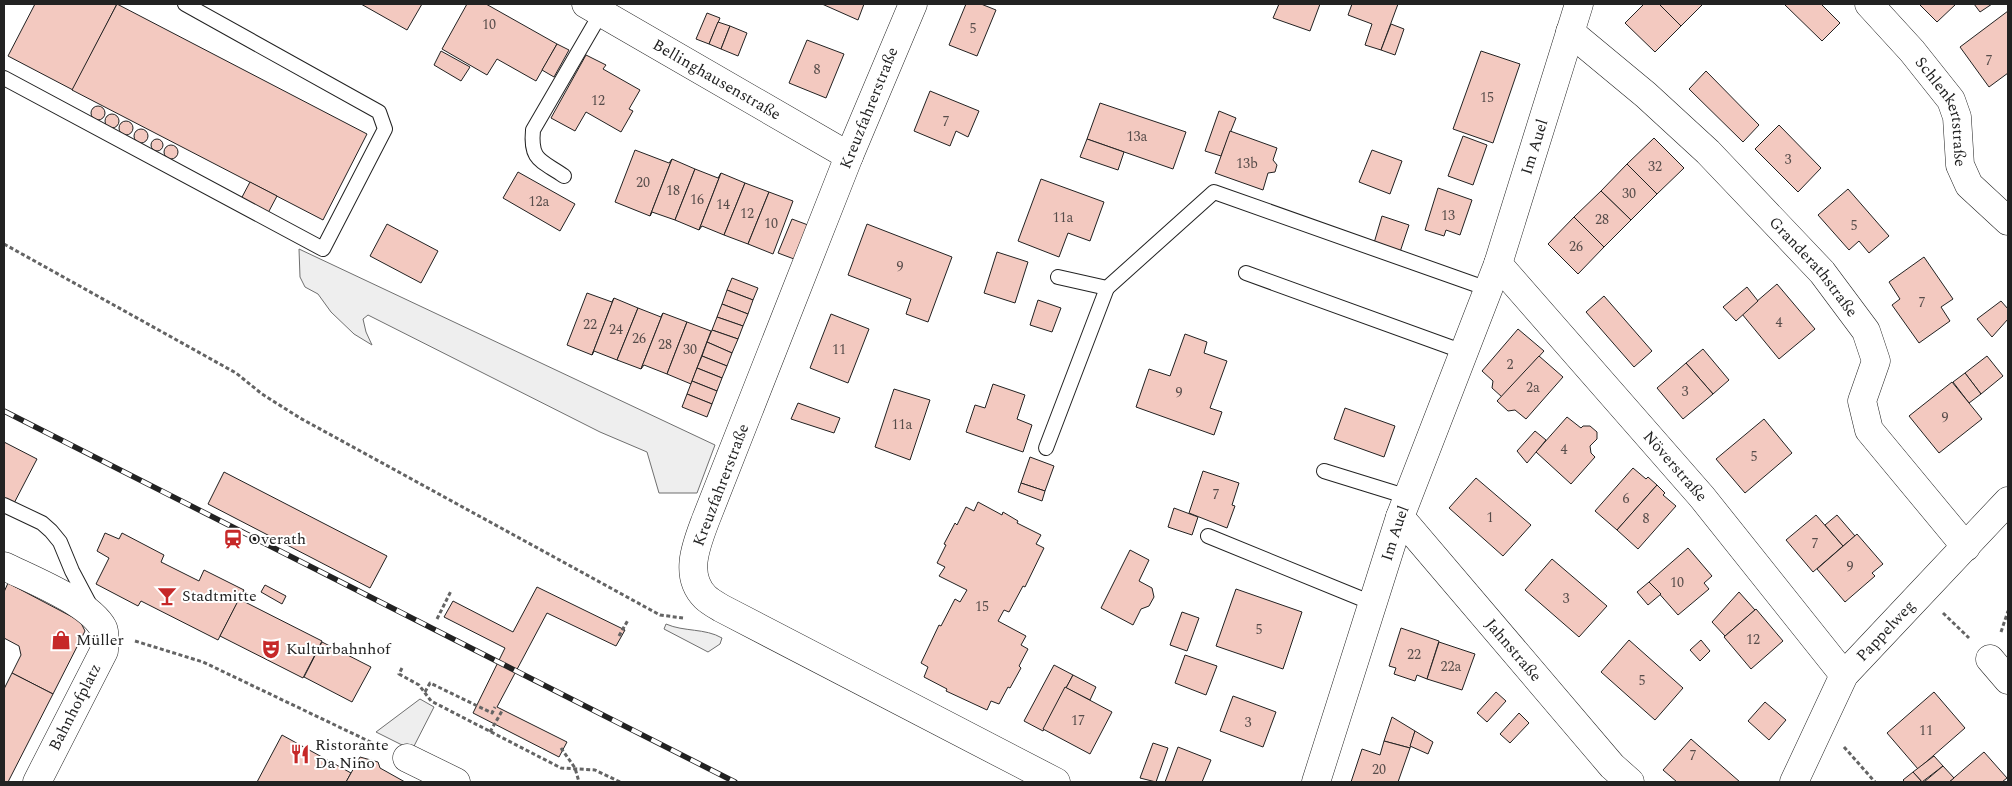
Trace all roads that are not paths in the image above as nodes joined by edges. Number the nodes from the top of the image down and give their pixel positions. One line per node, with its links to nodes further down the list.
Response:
1 (185, 4): 6 (lane)
2 (913, 4): 7 (street, Kreuzfahrerstraße)
3 (1869, 4): 9 (street, Schlenkertstraße)
4 (594, 8): 7 (street, Bellinghausenstraße); 8 (lane)
5 (1571, 13): 10 (street, Im Auel); 22 (street, Granderathstraße)
6 (4, 78)
7 (849, 156): 32 (street, Kreuzfahrerstraße)
8 (564, 176)
9 (2008, 221)
10 (1498, 264): 14 (street, Im Auel); 27 (street, Növerstraße)
11 (1246, 273): 15 (lane)
12 (1058, 277): 13 (lane)
13 (1108, 288): 14 (lane); 16 (lane)
14 (1488, 289): 15 (street, Im Auel)
15 (1464, 352): 20 (street, Im Auel)
16 (1046, 448)
17 (1324, 471): 20 (lane)
18 (2008, 501): 22 (street, Pappelweg)
19 (4, 505): 25 (lane)
20 (1404, 507): 24 (street, Im Auel); 34 (street, Jahnstraße)
21 (1208, 536): 24 (lane)
22 (1966, 547): 27 (street, Pappelweg)
23 (4, 566): 25 (street)
24 (1372, 603): 33 (street, Im Auel)
25 (104, 629): 30 (street, Bahnhofplatz)
26 (1990, 659): 28 (street)
27 (1844, 676): 35 (street, Pappelweg)
28 (2008, 680)
29 (407, 758): 31 (street)
30 (37, 782)
31 (456, 782)
32 (1056, 782)
33 (1316, 782)
34 (1630, 782)
35 (1794, 782)

